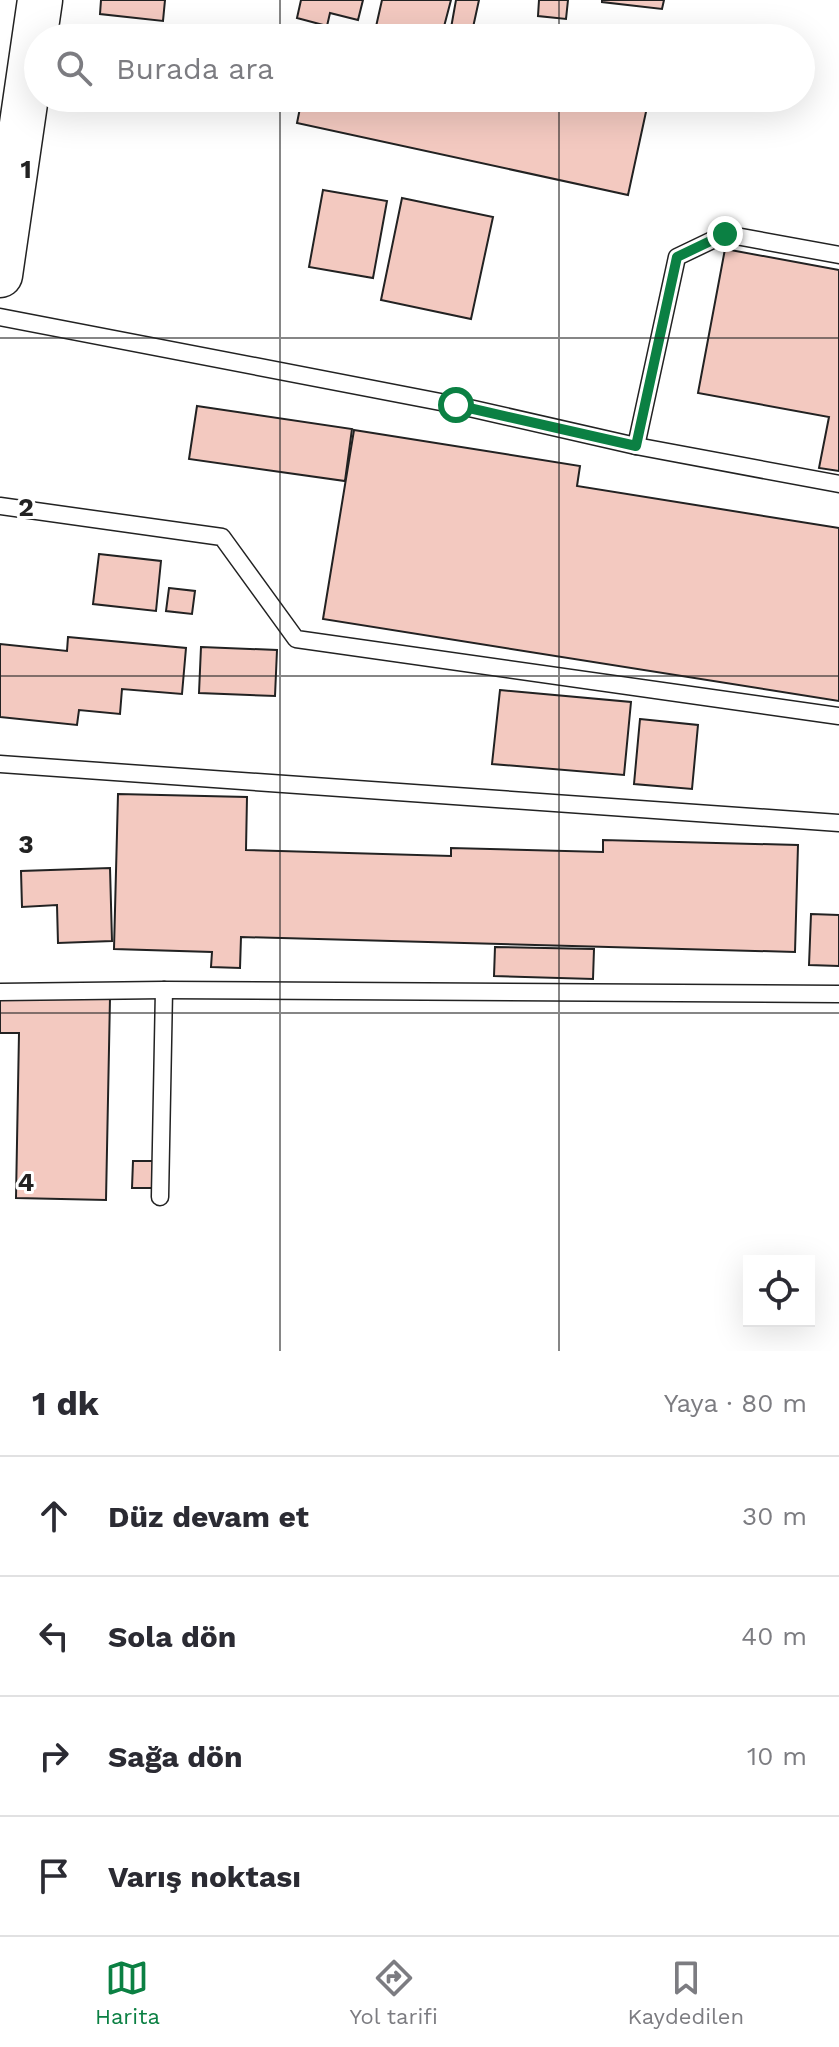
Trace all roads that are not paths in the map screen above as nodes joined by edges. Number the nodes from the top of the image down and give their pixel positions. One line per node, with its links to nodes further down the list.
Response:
1 (40, 0): 2 (street)
2 (37, 24)
3 (24, 110): 5 (street)
4 (839, 255): 7 (lane)
5 (0, 275)
6 (0, 317): 7 (lane)
7 (636, 446): 8 (lane)
8 (839, 484)
9 (0, 506): 10 (lane)
10 (839, 716)
11 (0, 764): 12 (lane)
12 (839, 823)
13 (164, 990): 14 (lane); 15 (lane); 16 (lane)
14 (0, 992)
15 (839, 994)
16 (160, 1197)

